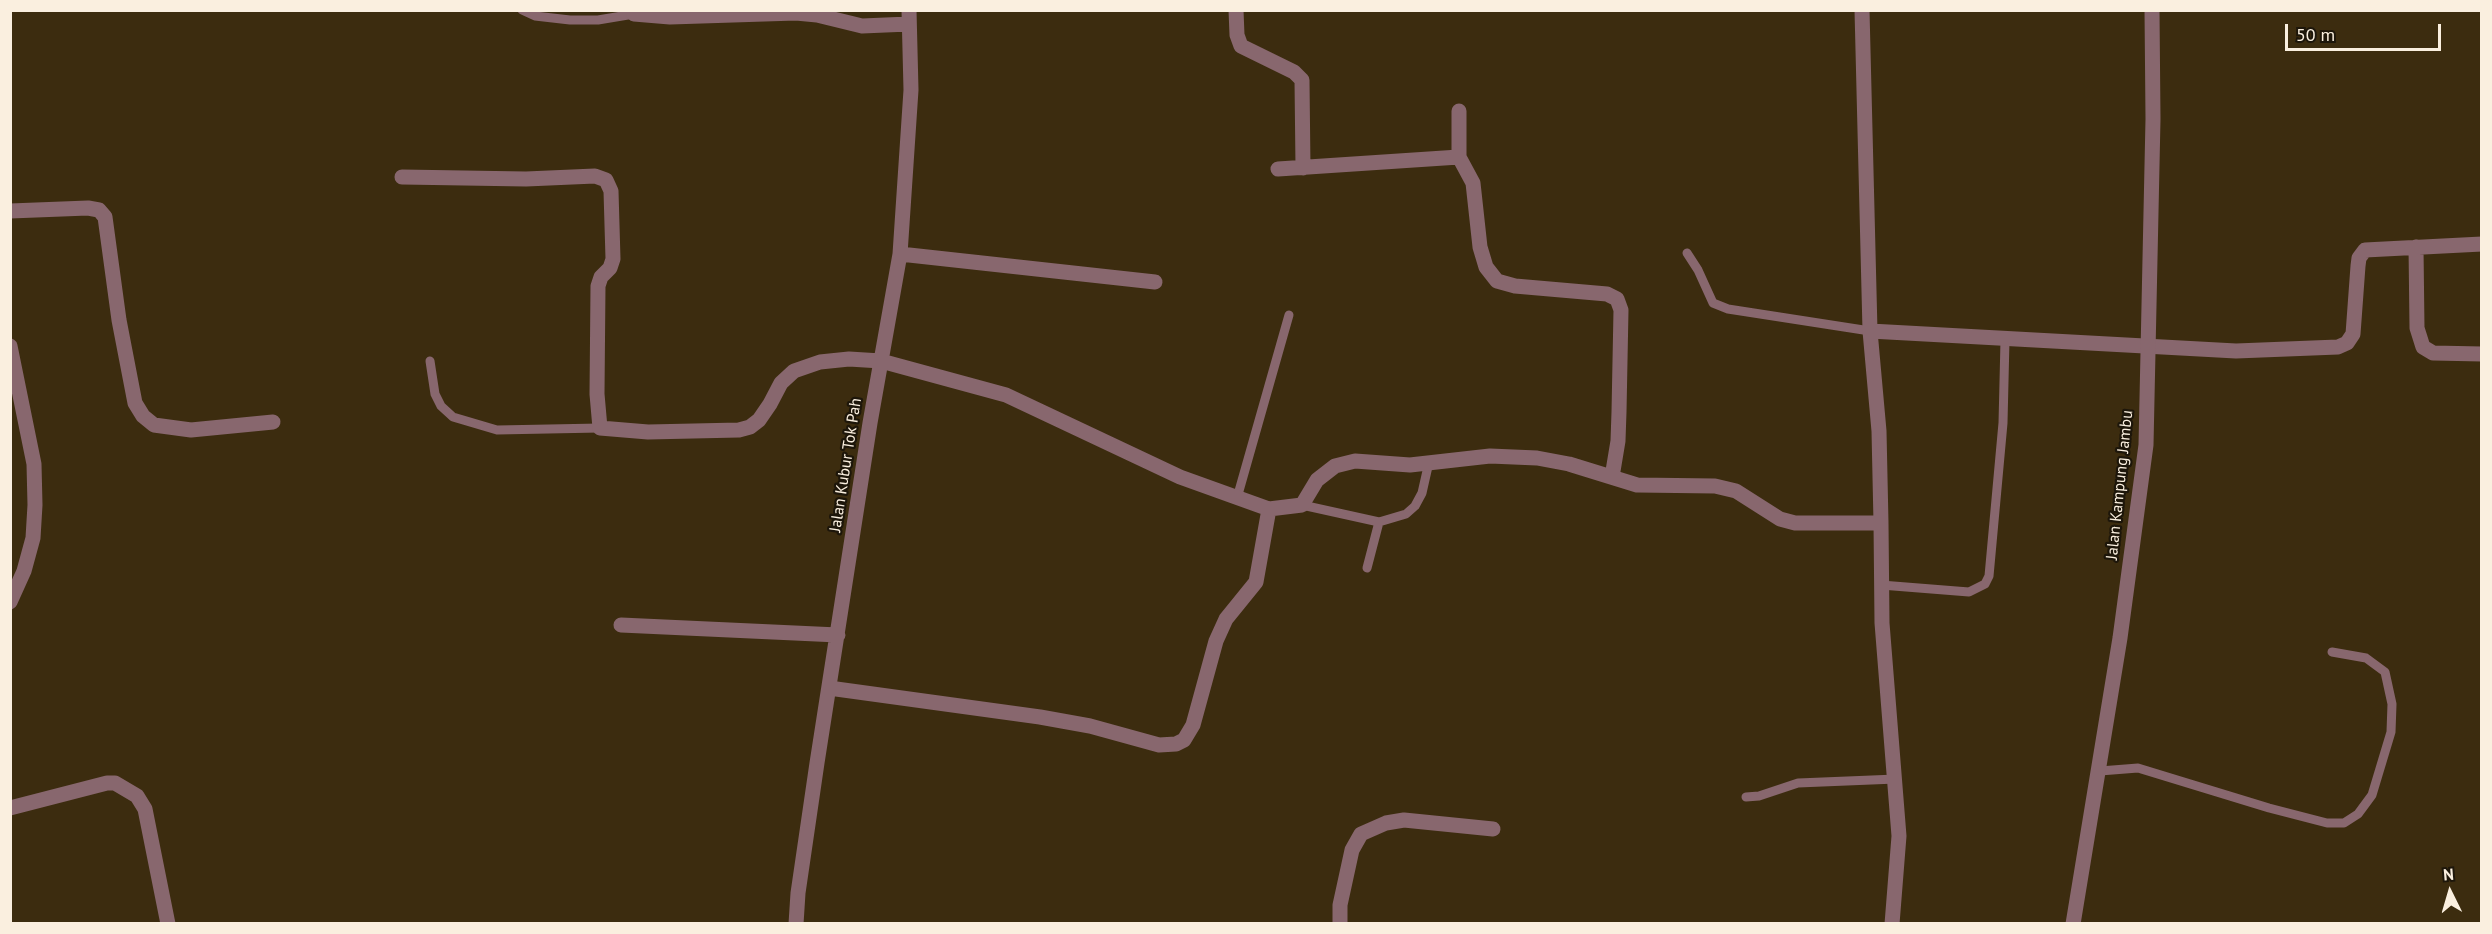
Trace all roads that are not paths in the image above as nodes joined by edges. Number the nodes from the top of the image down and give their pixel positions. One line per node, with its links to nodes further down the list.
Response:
1 (522, 10): 5 (lane)
2 (1236, 10): 9 (street)
3 (1862, 10): 19 (street)
4 (2152, 10): 22 (street, Jalan Kampung Jambu)
5 (634, 12): 6 (street)
6 (909, 17): 16 (street, Jalan Kubur Tok Pah)
7 (1459, 111): 8 (street)
8 (1459, 157): 9 (street); 29 (street)
9 (1303, 168): 10 (street)
10 (1278, 169)
11 (402, 177): 27 (street)
12 (10, 211): 26 (street)
13 (2481, 244): 14 (street)
14 (2416, 247): 22 (street); 23 (street)
15 (1687, 253): 19 (lane)
16 (900, 254): 17 (street); 25 (street, Jalan Kubur Tok Pah)
17 (1155, 282)
18 (1289, 315): 30 (lane)
19 (1870, 331): 20 (street); 34 (street)
20 (2005, 340): 22 (street); 36 (lane)
21 (10, 346): 37 (street)
22 (2148, 346): 42 (street, Jalan Kampung Jambu)
23 (2481, 354)
24 (430, 362): 27 (lane)
25 (881, 362): 27 (street); 30 (street); 39 (street, Jalan Kubur Tok Pah)
26 (273, 422)
27 (600, 428)
28 (1429, 462): 29 (street); 31 (street); 33 (lane)
29 (1612, 477): 34 (street)
30 (1237, 498): 32 (street)
31 (1302, 505): 32 (street); 33 (lane)
32 (1269, 509): 41 (street)
33 (1379, 522): 35 (lane)
34 (1881, 523): 36 (street)
35 (1367, 568)
36 (1881, 585): 43 (street)
37 (10, 602)
38 (621, 625): 39 (street)
39 (838, 635): 41 (street, Jalan Kubur Tok Pah)
40 (2332, 652): 42 (lane)
41 (830, 688): 48 (street, Jalan Kubur Tok Pah)
42 (2100, 771): 51 (street, Jalan Kampung Jambu)
43 (1896, 779): 44 (lane); 50 (street)
44 (1746, 797)
45 (10, 808): 47 (street)
46 (1493, 829): 49 (street)
47 (168, 924)
48 (796, 924)
49 (1340, 924)
50 (1892, 924)
51 (2073, 924)

